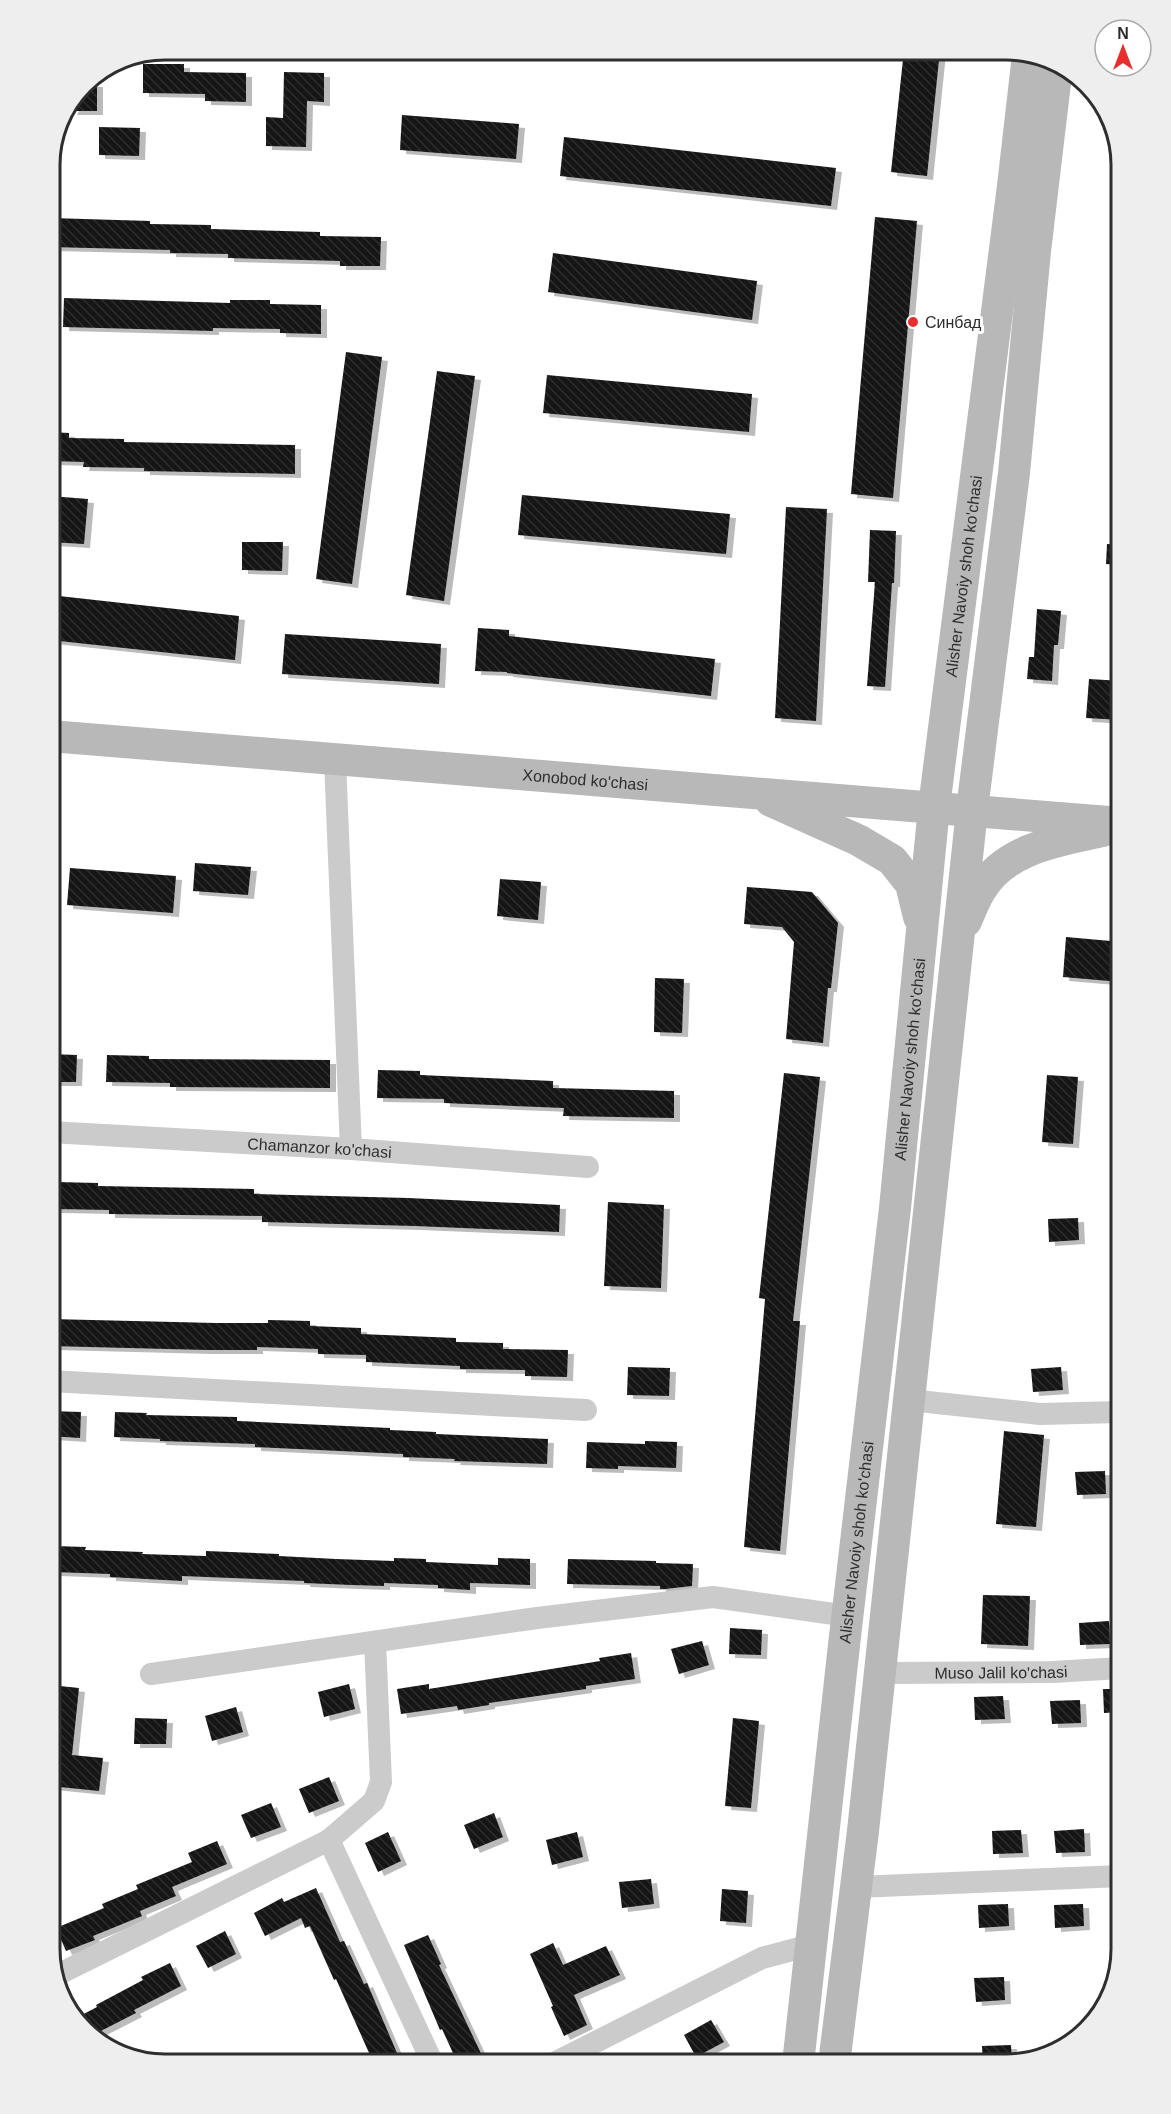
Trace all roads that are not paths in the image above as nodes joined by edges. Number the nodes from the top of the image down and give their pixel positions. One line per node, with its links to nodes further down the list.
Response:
1 (1028, 63): 3 (main road, Alisher Navoiy shoh ko'chasi)
2 (1056, 73): 3 (main road, Alisher Navoiy shoh ko'chasi)
3 (1020, 250): 7 (main road, Alisher Navoiy shoh ko'chasi); 8 (main road, Alisher Navoiy shoh ko'chasi)
4 (60, 737): 5 (main road, Xonobod ko'chasi)
5 (335, 761): 6 (main road, Xonobod ko'chasi); 14 (street)
6 (751, 793): 7 (main road, Xonobod ko'chasi); 11 (main road)
7 (934, 807): 8 (main road, Xonobod ko'chasi); 11 (main road, Alisher Navoiy shoh ko'chasi)
8 (972, 810): 9 (main road, Xonobod ko'chasi); 12 (main road, Alisher Navoiy shoh ko'chasi)
9 (1111, 825)
10 (1111, 828): 12 (main road)
11 (923, 933): 20 (main road, Alisher Navoiy shoh ko'chasi)
12 (958, 939): 17 (main road, Alisher Navoiy shoh ko'chasi)
13 (60, 1133): 14 (street, Chamanzor ko'chasi)
14 (351, 1149): 15 (street, Chamanzor ko'chasi)
15 (588, 1167)
16 (60, 1382): 18 (street)
17 (909, 1400): 19 (street); 23 (main road, Alisher Navoiy shoh ko'chasi)
18 (586, 1410)
19 (1111, 1412)
20 (848, 1616): 21 (street); 25 (main road, Alisher Navoiy shoh ko'chasi)
21 (375, 1642): 24 (street); 27 (street)
22 (1111, 1669): 23 (street, Muso Jalil ko'chasi)
23 (879, 1673): 26 (main road, Alisher Navoiy shoh ko'chasi)
24 (151, 1674)
25 (824, 1827): 26 (main road); 30 (main road, Alisher Navoiy shoh ko'chasi)
26 (863, 1831): 29 (main road, Alisher Navoiy shoh ko'chasi)
27 (329, 1840): 31 (street); 32 (street)
28 (1111, 1876): 29 (street)
29 (857, 1887): 35 (main road, Alisher Navoiy shoh ko'chasi)
30 (811, 1945): 33 (street); 34 (main road, Alisher Navoiy shoh ko'chasi)
31 (63, 1972)
32 (428, 2054)
33 (572, 2054)
34 (799, 2054)
35 (835, 2054)

